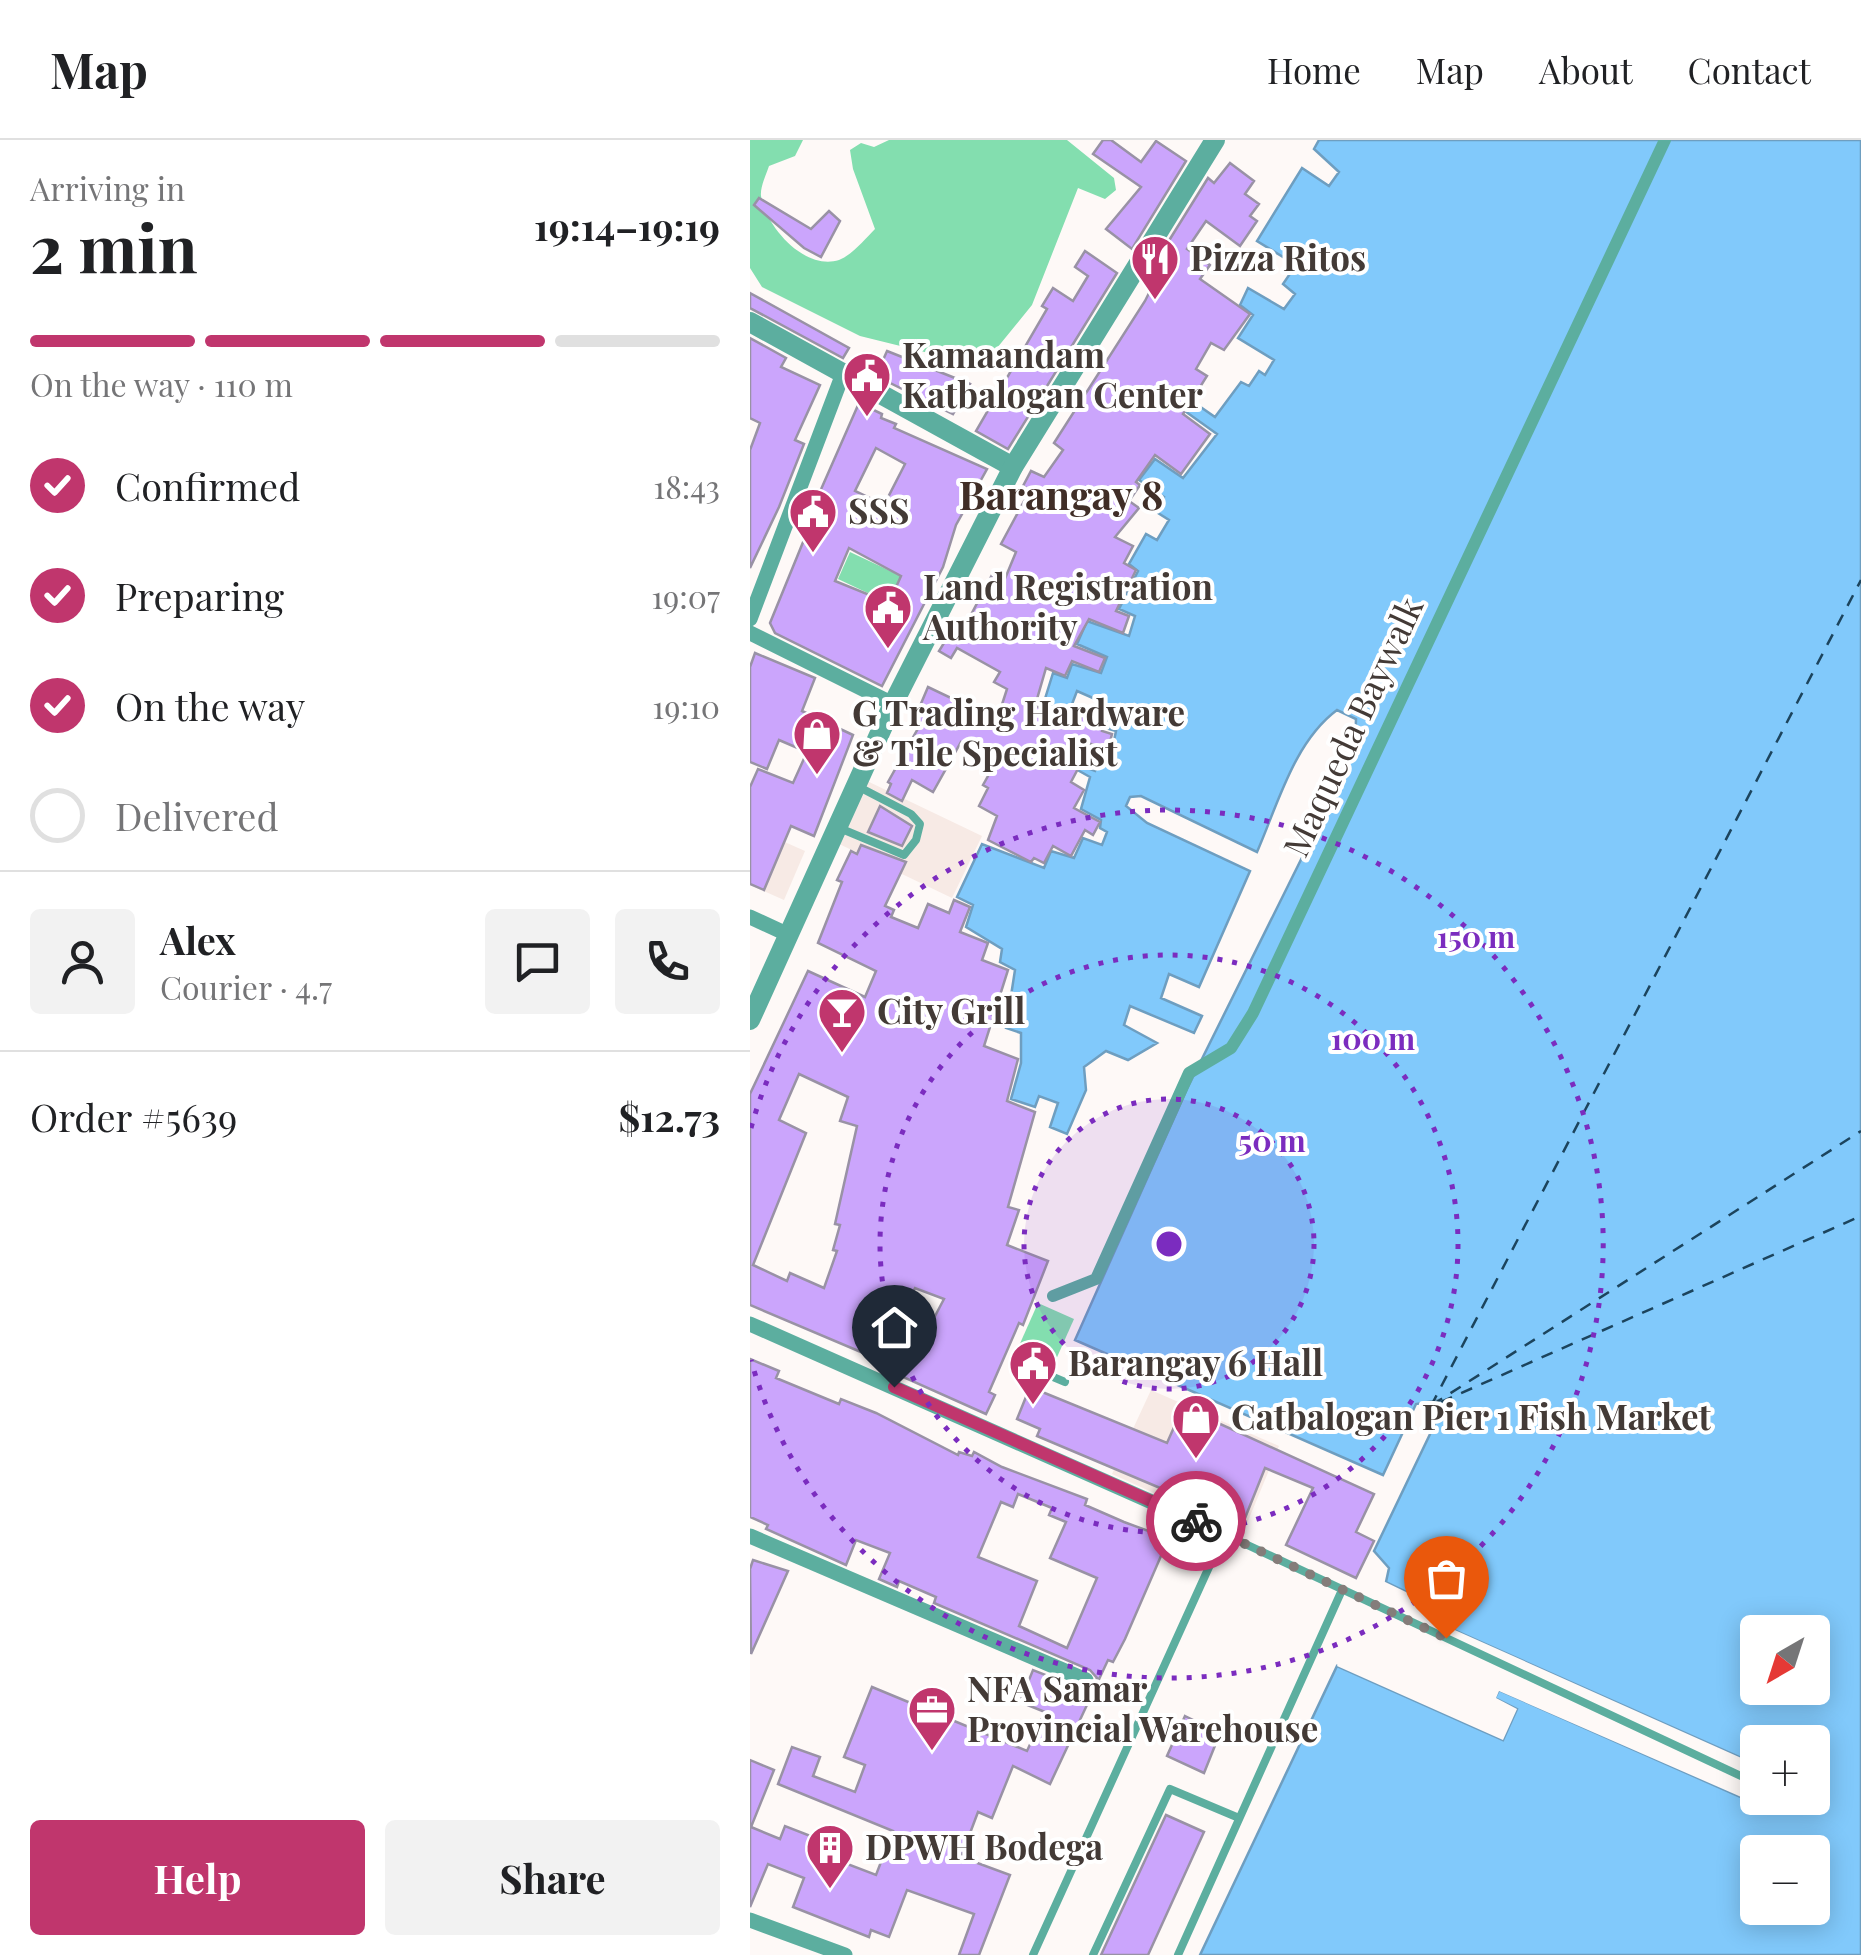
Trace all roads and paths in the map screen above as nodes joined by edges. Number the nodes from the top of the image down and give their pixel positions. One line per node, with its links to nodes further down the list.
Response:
1 (1216, 140): 5 (street)
2 (1665, 140): 14 (street, Maqueda Baywalk)
3 (750, 322): 4 (street)
4 (844, 371): 5 (street); 6 (street)
5 (1013, 468): 8 (street)
6 (750, 618)
7 (750, 633): 8 (street)
8 (892, 704): 9 (street)
9 (856, 786): 10 (street); 10 (lane)
10 (838, 828): 12 (street)
11 (750, 917): 12 (street)
12 (789, 934): 13 (street)
13 (750, 1020)
14 (1053, 1296)
15 (750, 1324): 18 (street)
16 (1026, 1366): 17 (lane)
17 (1065, 1382)
18 (1224, 1534): 20 (lane); 26 (lane)
19 (750, 1536): 21 (street)
20 (1342, 1590): 22 (lane); 23 (lane)
21 (1086, 1680)
22 (1740, 1776)
23 (1239, 1818): 27 (lane); 28 (lane)
24 (750, 1920): 25 (street)
25 (846, 1955)
26 (1032, 1955)
27 (1093, 1955)
28 (1178, 1955)

